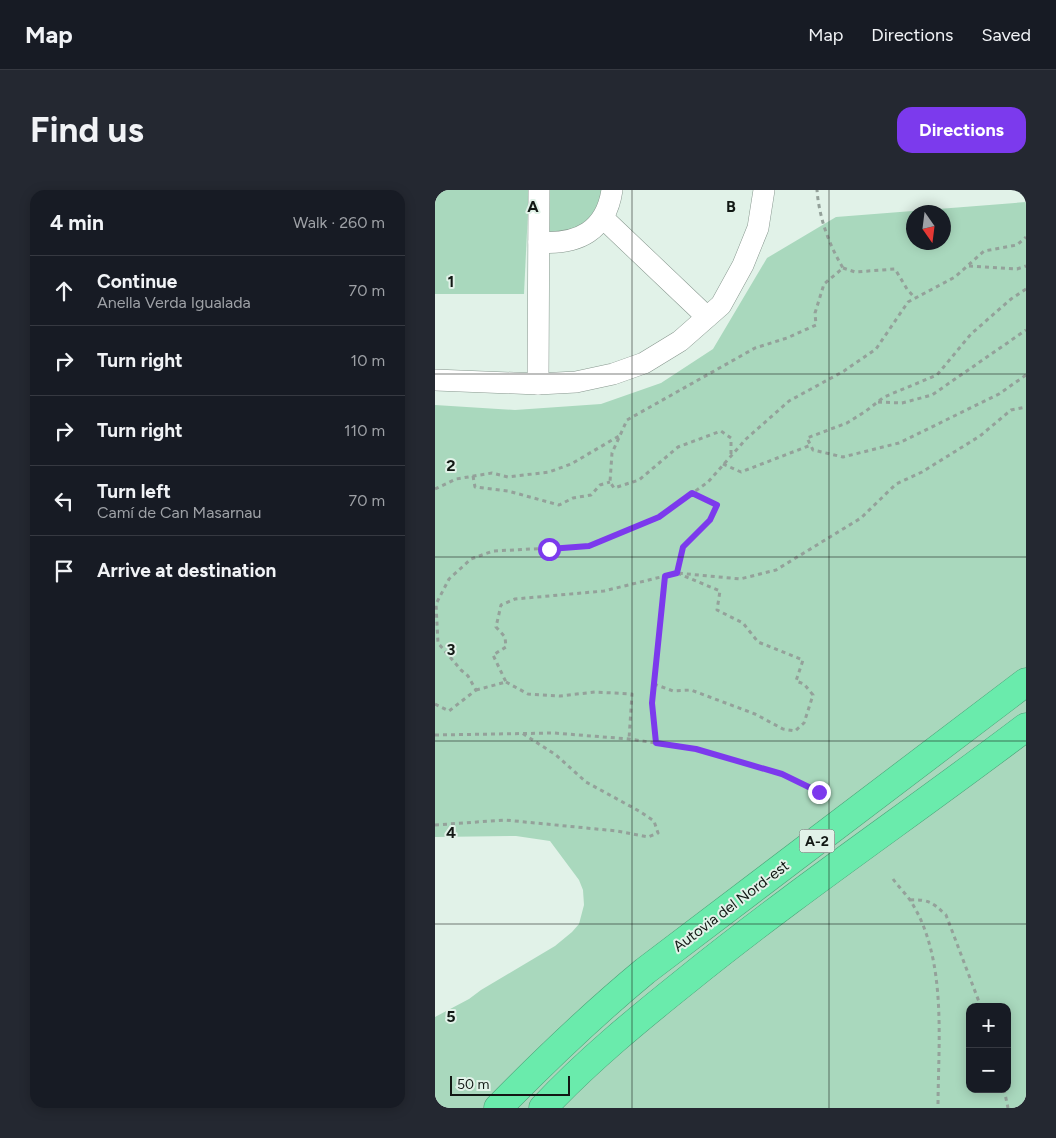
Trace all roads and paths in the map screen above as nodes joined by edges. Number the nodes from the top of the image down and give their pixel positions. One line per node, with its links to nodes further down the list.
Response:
1 (539, 190): 7 (street)
2 (612, 190): 5 (street)
3 (764, 190): 13 (street)
4 (817, 190): 10 (path)
5 (603, 218): 7 (street); 13 (street)
6 (1026, 236): 8 (path)
7 (539, 242): 17 (street)
8 (969, 266): 9 (path); 12 (path)
9 (1026, 266)
10 (843, 268): 12 (path); 20 (path)
11 (1026, 289): 18 (path)
12 (915, 298): 22 (path)
13 (707, 317): 17 (street)
14 (1026, 330): 18 (path)
15 (1026, 375): 21 (path)
16 (435, 380): 17 (street)
17 (537, 384)
18 (877, 402): 21 (path)
19 (1026, 407): 28 (path)
20 (620, 436): 24 (path); 25 (path)
21 (811, 445): 23 (path)
22 (731, 455): 23 (path); 25 (path)
23 (723, 464): 27 (path)
24 (473, 476): 25 (path); 26 (path)
25 (610, 482)
26 (435, 489)
27 (692, 493): 28 (path); 33 (path)
28 (677, 573): 29 (path); 32 (path)
29 (665, 576): 30 (path); 32 (path)
30 (507, 682): 33 (path); 38 (path)
31 (1026, 682): 46 (highway, Autovia del Nord-est / A-2)
32 (654, 684): 39 (path)
33 (476, 690): 34 (path)
34 (435, 704)
35 (1026, 727): 47 (highway, Autovia del Nord-est / A-2)
36 (522, 733): 37 (path); 38 (path); 41 (path)
37 (435, 735)
38 (629, 739): 39 (path)
39 (656, 743): 40 (path)
40 (819, 792)
41 (435, 825)
42 (893, 879): 43 (path)
43 (910, 900): 44 (path); 48 (path)
44 (979, 1003)
45 (1005, 1093): 49 (path)
46 (498, 1108)
47 (543, 1108)
48 (937, 1108)
49 (1008, 1108)

